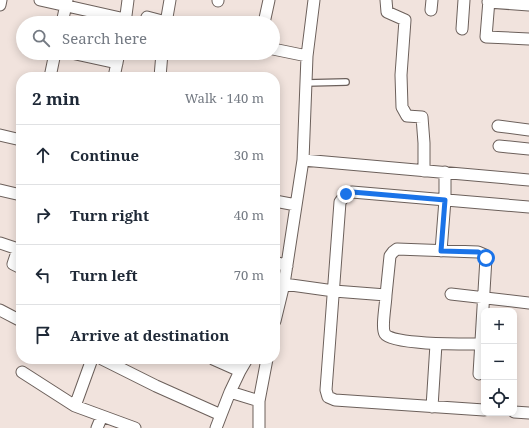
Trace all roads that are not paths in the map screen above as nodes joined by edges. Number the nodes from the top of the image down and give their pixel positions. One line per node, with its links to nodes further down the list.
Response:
1 (1, 0): 11 (street)
2 (40, 0): 10 (street)
3 (128, 0): 15 (street)
4 (170, 0): 16 (street)
5 (269, 0): 17 (street)
6 (314, 0): 21 (street)
7 (386, 0): 37 (street)
8 (464, 0): 18 (street)
9 (488, 1): 12 (street); 19 (street)
10 (66, 3): 13 (street); 14 (street)
11 (0, 5)
12 (529, 5)
13 (63, 16)
14 (109, 16)
15 (126, 16)
16 (167, 16)
17 (266, 16)
18 (462, 29)
19 (529, 40)
20 (280, 51): 21 (street)
21 (307, 56): 29 (street)
22 (54, 60): 25 (street)
23 (118, 60): 26 (street)
24 (161, 60): 27 (street)
25 (51, 72)
26 (115, 72)
27 (160, 72)
28 (346, 82): 29 (lane)
29 (306, 83): 36 (street)
30 (498, 126): 31 (street)
31 (529, 130)
32 (0, 135): 33 (street)
33 (16, 139)
34 (499, 146): 35 (street)
35 (529, 149)
36 (303, 160): 37 (street); 44 (street)
37 (424, 171): 38 (street)
38 (445, 172): 39 (street); 42 (street)
39 (529, 180)
40 (0, 190): 41 (street)
41 (16, 194)
42 (445, 200): 45 (street); 48 (street); 54 (street)
43 (280, 202): 44 (street)
44 (296, 205): 52 (street)
45 (529, 207)
46 (0, 244): 47 (street)
47 (16, 248)
48 (441, 251): 56 (street); 57 (street)
49 (16, 255): 51 (street)
50 (280, 264): 52 (street)
51 (16, 266)
52 (287, 266): 53 (street)
53 (284, 284): 54 (street); 58 (street)
54 (334, 291): 56 (street); 76 (street)
55 (451, 294): 57 (street)
56 (386, 295): 63 (street)
57 (483, 297): 59 (street); 60 (street)
58 (280, 300)
59 (529, 303)
60 (483, 308)
61 (0, 310): 62 (street)
62 (16, 318)
63 (436, 344): 64 (street); 76 (street)
64 (481, 344): 72 (street)
65 (90, 364): 75 (street)
66 (112, 364): 80 (street)
67 (224, 364): 70 (street)
68 (244, 364): 70 (street)
69 (266, 364): 74 (street)
70 (240, 371): 73 (street)
71 (22, 372): 75 (street)
72 (479, 374)
73 (230, 392): 74 (street); 80 (street)
74 (259, 401): 85 (street)
75 (75, 406): 81 (street)
76 (432, 407): 77 (street)
77 (481, 410)
78 (517, 412): 79 (street)
79 (529, 413)
80 (221, 415): 84 (street)
81 (102, 416): 82 (street); 83 (street)
82 (97, 428)
83 (135, 428)
84 (216, 428)
85 (259, 428)

